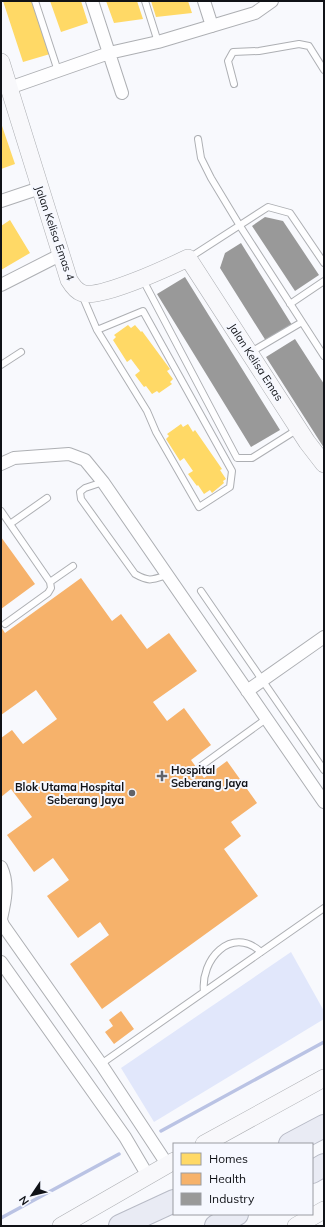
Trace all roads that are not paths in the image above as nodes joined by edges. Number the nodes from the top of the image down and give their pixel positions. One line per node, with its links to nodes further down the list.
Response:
1 (35, 1): 11 (lane)
2 (92, 1): 8 (street)
3 (145, 1): 7 (lane)
4 (204, 1): 6 (street)
5 (272, 1): 6 (street)
6 (212, 26): 7 (street)
7 (158, 42): 8 (street)
8 (109, 53): 11 (street); 14 (street)
9 (1, 62): 13 (street, Jalan Kelisa Emas 4)
10 (324, 70): 12 (lane)
11 (58, 71): 13 (street)
12 (234, 84)
13 (9, 88): 16 (street, Jalan Kelisa Emas 4)
14 (122, 93)
15 (198, 139): 18 (lane)
16 (40, 188): 17 (street); 19 (street, Jalan Kelisa Emas 4)
17 (1, 201)
18 (240, 226): 20 (lane); 21 (lane); 26 (lane)
19 (62, 254): 24 (street); 25 (street, Jalan Kelisa Emas 4)
20 (188, 258): 22 (street, Jalan Kelisa Emas 4); 30 (street, Jalan Kelisa Emas)
21 (324, 263)
22 (142, 278): 25 (street, Jalan Kelisa Emas 4); 33 (lane)
23 (324, 281): 26 (lane)
24 (1, 285)
25 (82, 293): 28 (lane)
26 (290, 304): 27 (lane)
27 (302, 322): 30 (lane); 31 (lane)
28 (97, 330): 28 (lane)
29 (21, 352): 32 (lane)
30 (250, 353): 33 (street, Jalan Kelisa Emas)
31 (324, 356)
32 (1, 365)
33 (299, 428): 35 (street, Jalan Kelisa Emas)
34 (1, 464): 36 (street)
35 (324, 464)
36 (103, 482): 41 (street); 41 (lane)
37 (47, 498): 39 (lane)
38 (1, 511): 39 (lane)
39 (10, 524): 42 (lane)
40 (73, 566): 42 (lane)
41 (167, 575): 47 (street)
42 (50, 582): 44 (lane)
43 (201, 591): 46 (lane)
44 (5, 624)
45 (324, 637): 46 (street)
46 (263, 680): 47 (street); 50 (lane)
47 (247, 691): 48 (street)
48 (266, 719): 49 (lane); 51 (street)
49 (202, 766)
50 (324, 770)
51 (324, 802)
52 (1, 867): 54 (street)
53 (324, 908): 55 (lane)
54 (1, 919): 57 (street)
55 (261, 952): 58 (lane); 58 (lane)
56 (1, 962): 59 (street)
57 (45, 985): 59 (street); 60 (street)
58 (204, 992): 60 (lane)
59 (26, 997): 61 (street)
60 (101, 1064): 61 (street); 66 (street)
61 (83, 1077): 69 (street)
62 (324, 1078): 64 (street)
63 (324, 1126): 65 (highway)
64 (206, 1143)
65 (292, 1143)
66 (171, 1163): 69 (street)
67 (324, 1166): 68 (highway)
68 (313, 1172)
69 (148, 1176): 74 (street)
70 (173, 1201): 75 (highway)
71 (173, 1210): 76 (highway)
72 (324, 1210): 78 (street)
73 (235, 1215): 77 (highway)
74 (61, 1226)
75 (120, 1226)
76 (145, 1226)
77 (216, 1226)
78 (296, 1226)

